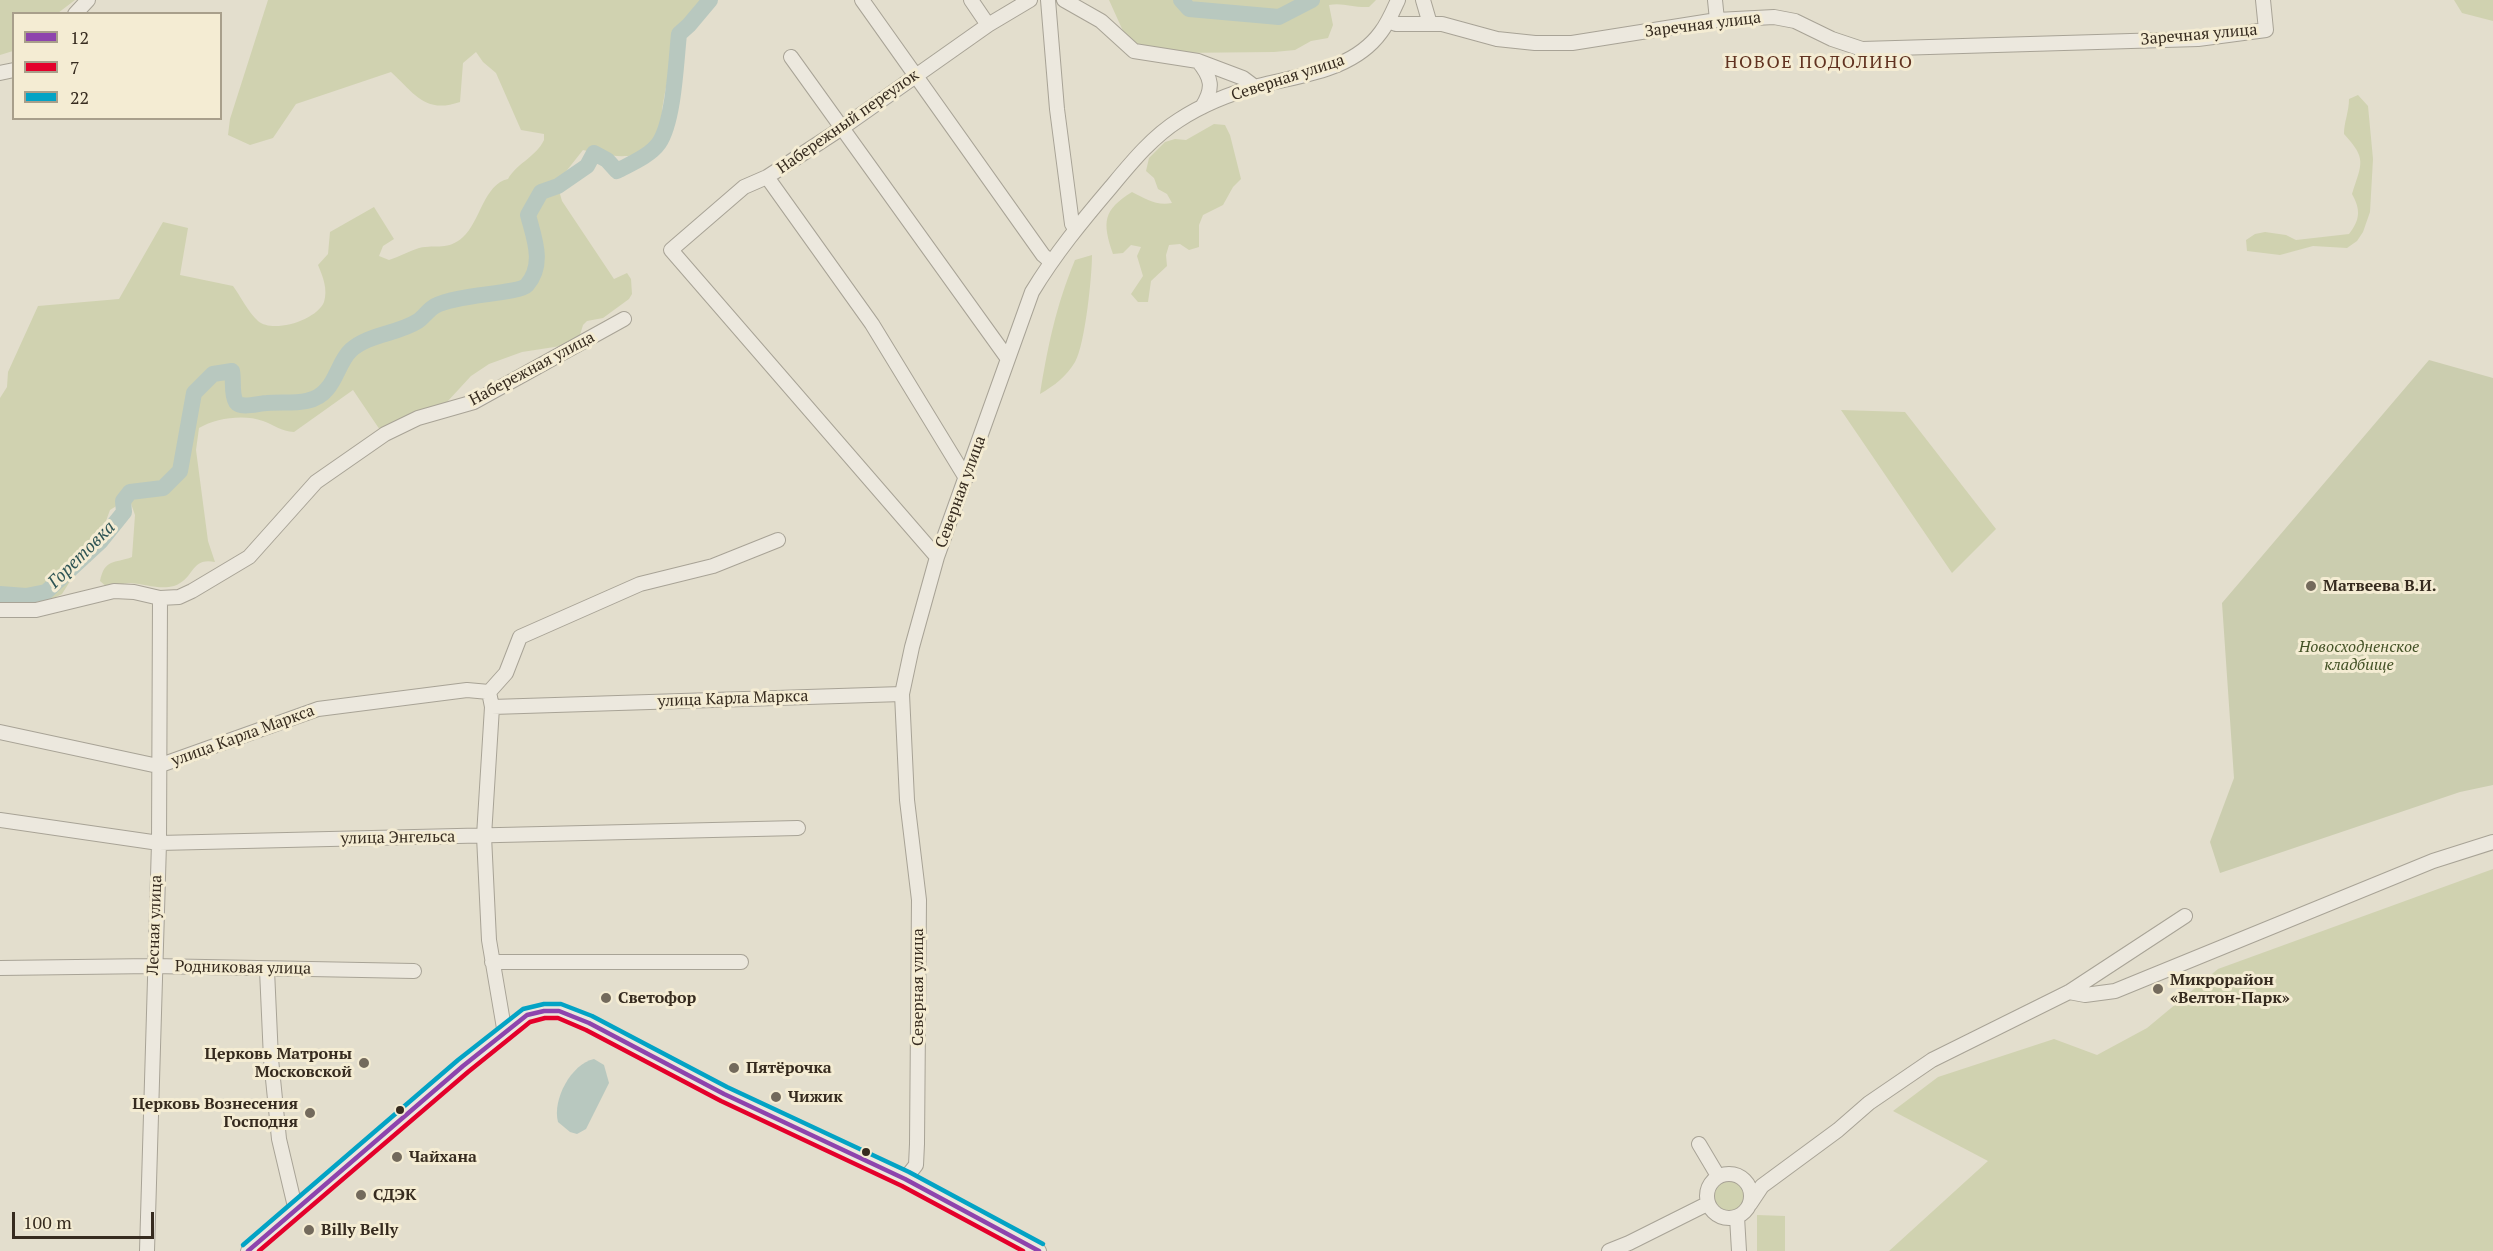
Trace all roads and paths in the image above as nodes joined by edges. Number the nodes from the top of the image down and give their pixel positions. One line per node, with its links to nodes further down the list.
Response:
1 (87, 0): 11 (street)
2 (862, 0): 18 (street)
3 (971, 0): 14 (street)
4 (1030, 0): 14 (street, Набережный переулок)
5 (1048, 0): 23 (street)
6 (1064, 0): 17 (street)
7 (1398, 0): 13 (street, Северная улица)
8 (1423, 0): 15 (street)
9 (1715, 0): 12 (street)
10 (2263, 0): 12 (street, Заречная улица)
11 (77, 12)
12 (1717, 20): 15 (street, Заречная улица)
13 (1388, 21): 15 (street, Заречная улица); 19 (street, Северная улица)
14 (988, 24): 18 (street, Набережный переулок)
15 (1430, 24)
16 (791, 57): 21 (street)
17 (1198, 61): 19 (street); 20 (street)
18 (915, 75): 21 (street, Набережный переулок); 24 (street)
19 (1255, 87): 20 (street, Северная улица)
20 (1202, 107): 23 (street, Северная улица)
21 (842, 128): 22 (street, Набережный переулок); 26 (street)
22 (767, 177): 27 (street); 29 (street, Набережный переулок)
23 (1075, 229): 24 (street, Северная улица)
24 (1050, 261): 26 (street, Северная улица)
25 (624, 319): 30 (street, Набережная улица)
26 (1008, 360): 27 (street, Северная улица)
27 (966, 478): 29 (street, Северная улица)
28 (778, 540): 32 (street)
29 (937, 557): 33 (street, Северная улица)
30 (160, 598): 31 (street, Набережная улица); 36 (street, Лесная улица)
31 (0, 610)
32 (489, 692): 34 (street); 36 (street, улица Карла Маркса)
33 (902, 694): 34 (street, улица Карла Маркса); 54 (street, Северная улица)
34 (492, 707): 39 (street)
35 (0, 732): 36 (street, улица Карла Маркса)
36 (158, 766): 41 (street, Лесная улица)
37 (0, 820): 41 (street, улица Энгельса)
38 (798, 828): 39 (street, улица Энгельса)
39 (484, 836): 41 (street, улица Энгельса); 43 (street)
40 (2493, 842): 49 (street)
41 (159, 843): 45 (street, Лесная улица)
42 (2185, 916): 49 (street)
43 (492, 962): 44 (street); 50 (street)
44 (741, 962)
45 (153, 966): 46 (street, Родниковая улица); 47 (street, Родниковая улица); 60 (street, Лесная улица)
46 (0, 968)
47 (267, 970): 48 (street, Родниковая улица); 58 (street)
48 (414, 971)
49 (2069, 992): 52 (street)
50 (505, 1034): 54 (street); 58 (street)
51 (1699, 1144): 53 (street)
52 (1779, 1173): 55 (street); 57 (street)
53 (1718, 1176): 55 (street); 56 (street)
54 (905, 1179): 62 (street)
55 (1743, 1179): 57 (street)
56 (1707, 1204): 59 (street); 63 (street)
57 (1750, 1204): 59 (street)
58 (296, 1211): 61 (street)
59 (1737, 1217): 64 (street)
60 (147, 1251)
61 (248, 1251)
62 (1039, 1251)
63 (1609, 1251)
64 (1739, 1251)

